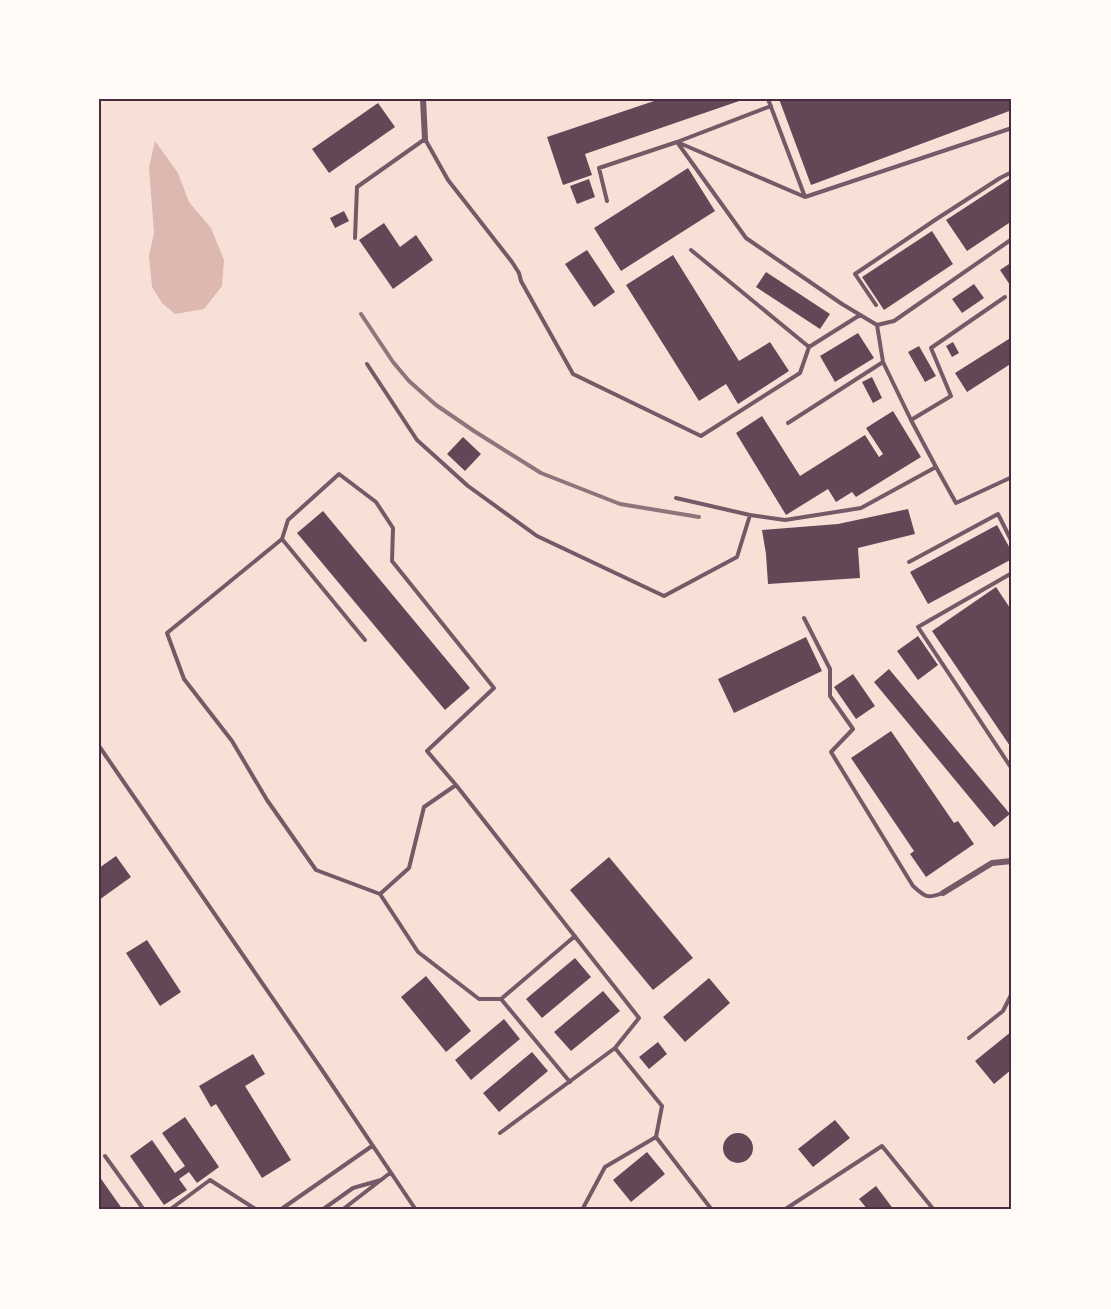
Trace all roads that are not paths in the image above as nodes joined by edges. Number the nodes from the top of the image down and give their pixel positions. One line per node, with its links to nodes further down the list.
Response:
1 (423, 99): 5 (street)
2 (768, 99): 3 (lane)
3 (771, 106): 6 (lane); 8 (lane)
4 (1012, 128): 8 (lane)
5 (425, 139): 10 (lane); 17 (lane)
6 (677, 142): 8 (lane); 9 (lane); 15 (lane)
7 (1012, 172): 14 (lane)
8 (805, 197)
9 (607, 201)
10 (355, 238)
11 (1012, 239): 16 (lane)
12 (691, 250): 17 (lane)
13 (1005, 297): 20 (lane)
14 (876, 304)
15 (860, 315): 16 (lane); 17 (lane)
16 (877, 325): 18 (lane)
17 (809, 347)
18 (883, 362): 20 (lane); 21 (lane)
19 (367, 364): 25 (lane)
20 (911, 420): 22 (lane)
21 (788, 423)
22 (936, 466): 23 (lane); 25 (lane)
23 (1012, 477)
24 (676, 498): 25 (lane)
25 (750, 515)
26 (282, 539): 31 (lane); 34 (lane); 37 (lane)
27 (1012, 542): 28 (lane)
28 (909, 562)
29 (1012, 573): 33 (lane)
30 (804, 618): 36 (lane)
31 (365, 640)
32 (99, 746): 46 (lane)
33 (1012, 769)
34 (456, 785): 37 (lane); 38 (lane)
35 (1012, 861): 36 (street)
36 (943, 893)
37 (380, 894): 40 (lane)
38 (575, 936): 40 (lane); 42 (lane)
39 (1012, 993): 41 (lane)
40 (501, 999): 43 (lane)
41 (969, 1038)
42 (615, 1048): 43 (lane); 45 (lane)
43 (570, 1082): 44 (lane)
44 (500, 1134)
45 (656, 1137): 57 (lane); 58 (lane)
46 (372, 1146): 48 (lane); 53 (lane)
47 (105, 1156): 51 (lane)
48 (390, 1173): 49 (lane); 56 (lane)
49 (381, 1180): 54 (lane); 55 (lane)
50 (172, 1208): 52 (lane)
51 (144, 1210)
52 (257, 1210)
53 (280, 1210)
54 (322, 1210)
55 (342, 1210)
56 (416, 1210)
57 (582, 1210)
58 (712, 1210)
59 (784, 1210): 60 (lane)
60 (934, 1210)

